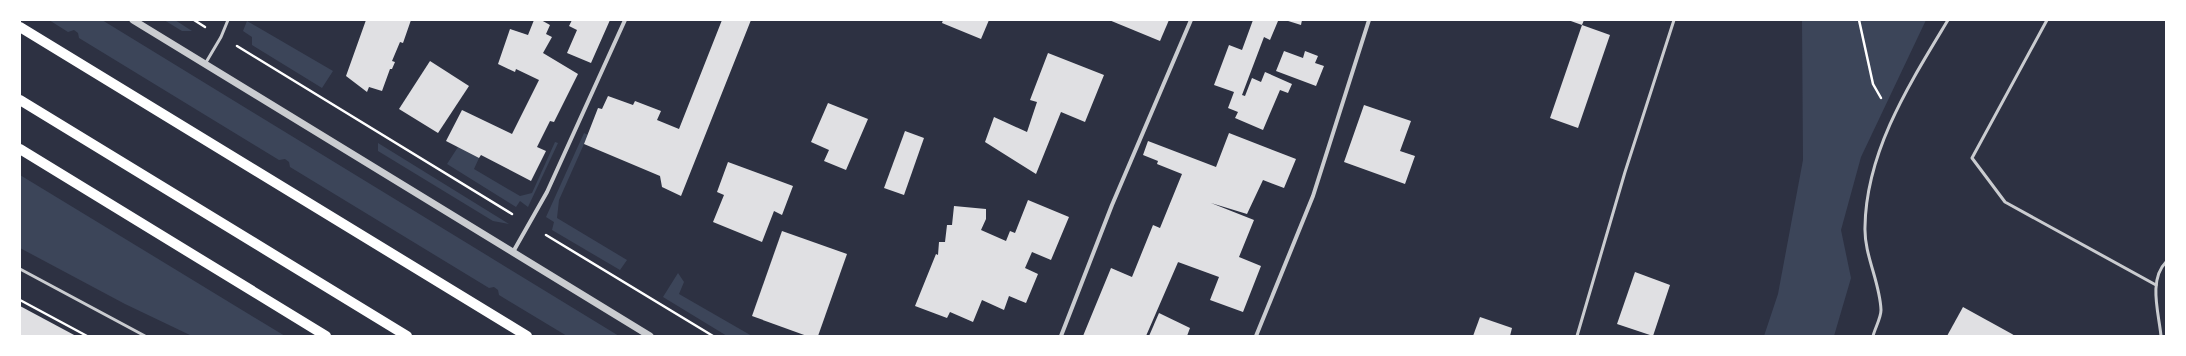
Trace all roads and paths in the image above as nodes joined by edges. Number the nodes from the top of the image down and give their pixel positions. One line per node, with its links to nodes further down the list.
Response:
1 (133, 20): 14 (street)
2 (194, 20): 11 (path)
3 (228, 20): 14 (lane)
4 (625, 20): 20 (street)
5 (1190, 20): 32 (street)
6 (1369, 20): 33 (street)
7 (1674, 20): 34 (lane)
8 (1859, 20): 16 (path)
9 (1948, 20): 16 (lane)
10 (2047, 20): 23 (lane)
11 (205, 26)
12 (20, 27): 29 (main road)
13 (243, 49): 18 (path)
14 (205, 64): 20 (street)
15 (20, 100): 28 (main road)
16 (1892, 118): 35 (lane)
17 (20, 149): 27 (main road)
18 (519, 218)
19 (542, 232): 31 (path)
20 (513, 252): 30 (street)
21 (2166, 262): 23 (lane)
22 (20, 269): 26 (lane)
23 (2156, 285): 36 (lane)
24 (20, 300): 25 (path)
25 (87, 336)
26 (145, 336)
27 (326, 336)
28 (407, 336)
29 (527, 336)
30 (650, 336)
31 (713, 336)
32 (1061, 336)
33 (1256, 336)
34 (1577, 336)
35 (1873, 336)
36 (2161, 336)

